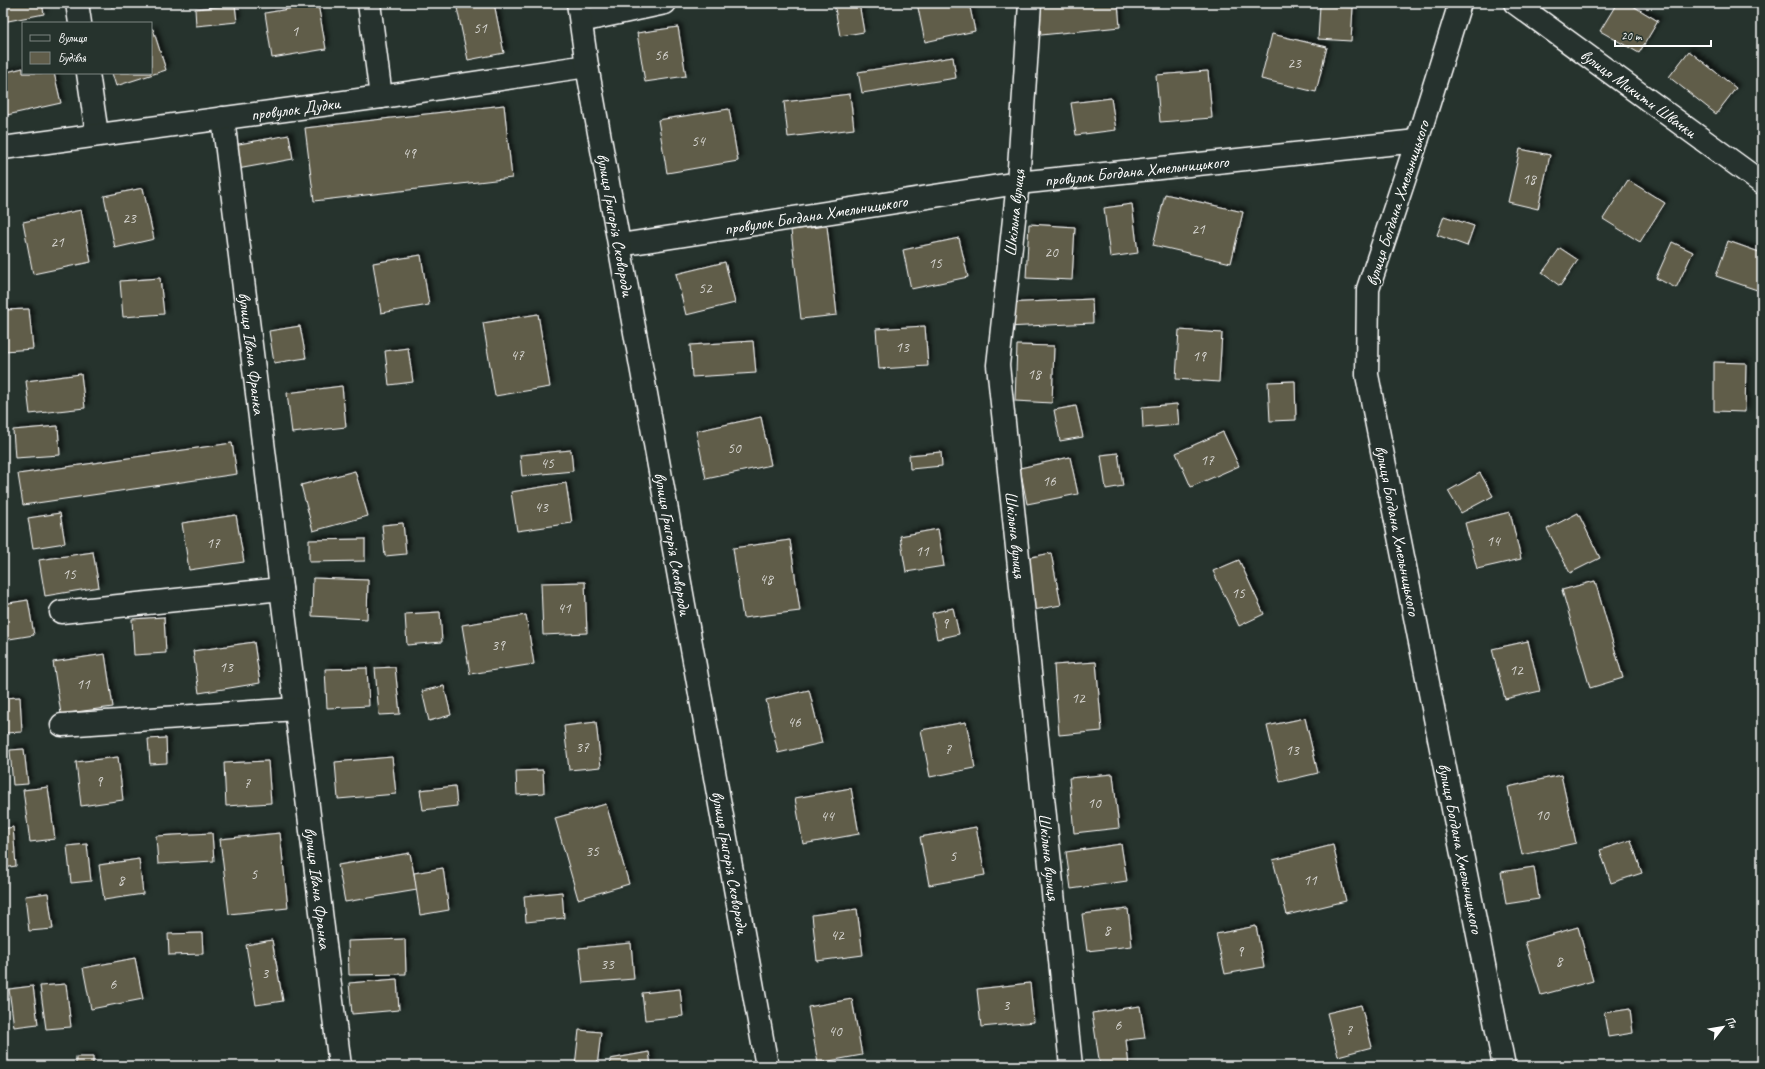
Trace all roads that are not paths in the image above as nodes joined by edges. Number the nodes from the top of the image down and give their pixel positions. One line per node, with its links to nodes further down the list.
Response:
1 (77, 3): 8 (street)
2 (369, 3): 11 (street)
3 (665, 3): 7 (street, вулиця Григорія Сковороди)
4 (1030, 3): 17 (street, Шкільна вулиця)
5 (1460, 3): 14 (street, вулиця Богдана Хмельницького)
6 (1515, 3): 16 (street, вулиця Микити Швачки)
7 (580, 12): 9 (street, вулиця Григорія Сковороди)
8 (80, 22)
9 (587, 66): 11 (street, провулок Дудки); 18 (street, вулиця Григорія Сковороди)
10 (88, 74): 13 (street)
11 (381, 97): 12 (street, провулок Дудки)
12 (223, 118): 13 (street, провулок Дудки); 19 (street, вулиця Івана Франка)
13 (97, 134): 15 (street, провулок Дудки)
14 (1418, 141): 17 (street, провулок Богдана Хмельницького); 26 (street, вулиця Богдана Хмельницького)
15 (3, 148)
16 (1762, 182)
17 (1018, 183): 18 (street, провулок Богдана Хмельницького); 25 (street, Шкільна вулиця)
18 (620, 245): 24 (street, вулиця Григорія Сковороди)
19 (281, 589): 20 (street); 21 (street, вулиця Івана Франка)
20 (61, 612)
21 (296, 709): 22 (street); 23 (street, вулиця Івана Франка)
22 (62, 725)
23 (340, 1066)
24 (767, 1066)
25 (1071, 1066)
26 (1504, 1066)

